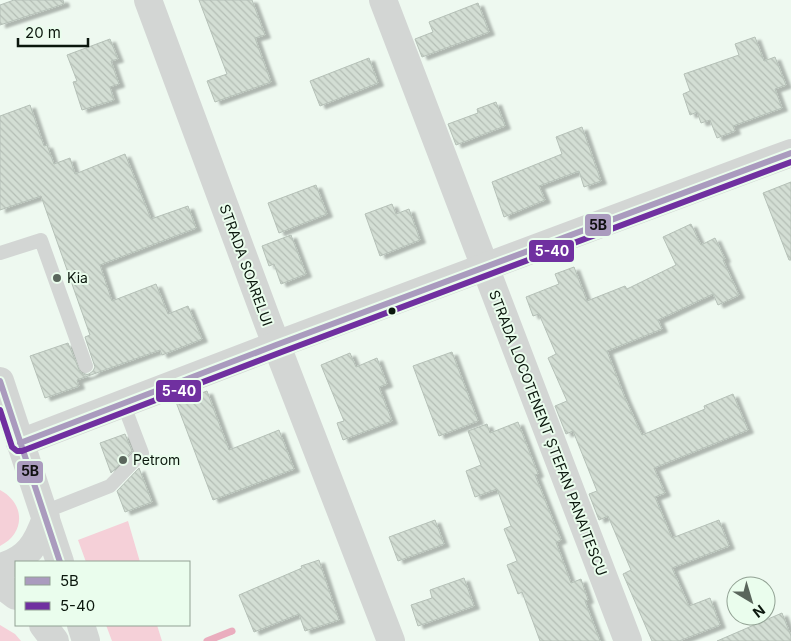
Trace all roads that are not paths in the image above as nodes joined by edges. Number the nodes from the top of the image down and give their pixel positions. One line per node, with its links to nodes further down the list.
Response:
1 (148, 0): 6 (street, STRADA SOARELUI)
2 (383, 0): 5 (street, STRADA LOCOTENENT ȘTEFAN PANAITESCU)
3 (791, 153): 5 (street)
4 (0, 253): 7 (lane)
5 (485, 267): 6 (street); 23 (street, STRADA LOCOTENENT ȘTEFAN PANAITESCU)
6 (276, 345): 9 (street); 22 (street, STRADA SOARELUI)
7 (86, 366)
8 (0, 380): 10 (street)
9 (123, 403): 10 (street); 11 (lane)
10 (10, 448): 11 (street)
11 (45, 515): 13 (street); 14 (street)
12 (15, 561): 15 (street)
13 (15, 561)
14 (60, 561)
15 (0, 567)
16 (0, 584): 17 (street)
17 (15, 595)
18 (44, 626): 20 (street)
19 (81, 626): 21 (street)
20 (55, 641)
21 (86, 641)
22 (391, 641)
23 (628, 641)

